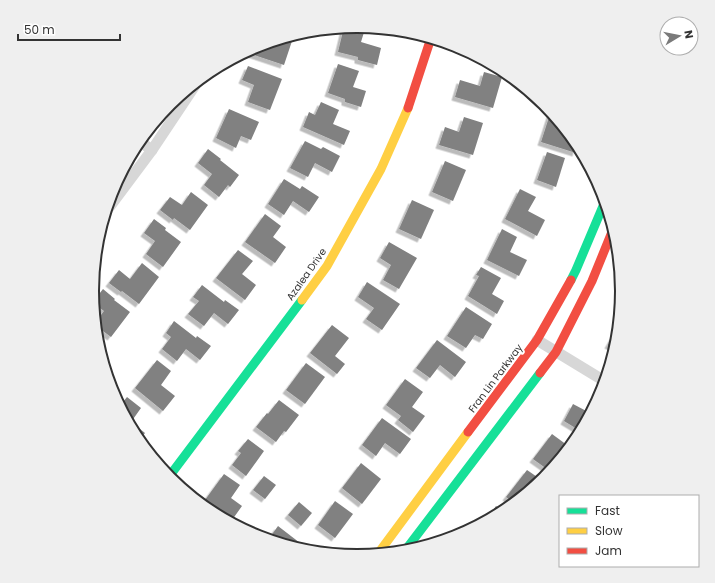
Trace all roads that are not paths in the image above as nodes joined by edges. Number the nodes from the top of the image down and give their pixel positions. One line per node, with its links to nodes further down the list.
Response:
1 (429, 44): 11 (street, Azalea Drive)
2 (188, 96): 4 (street)
3 (145, 145): 4 (street)
4 (152, 150): 5 (street)
5 (118, 196)
6 (602, 208): 8 (street, Fran Lin Parkway)
7 (610, 237): 9 (street)
8 (537, 340): 9 (street); 13 (street, Fran Lin Parkway)
9 (556, 352): 10 (street); 12 (street)
10 (601, 379)
11 (173, 472)
12 (410, 545)
13 (382, 549)

